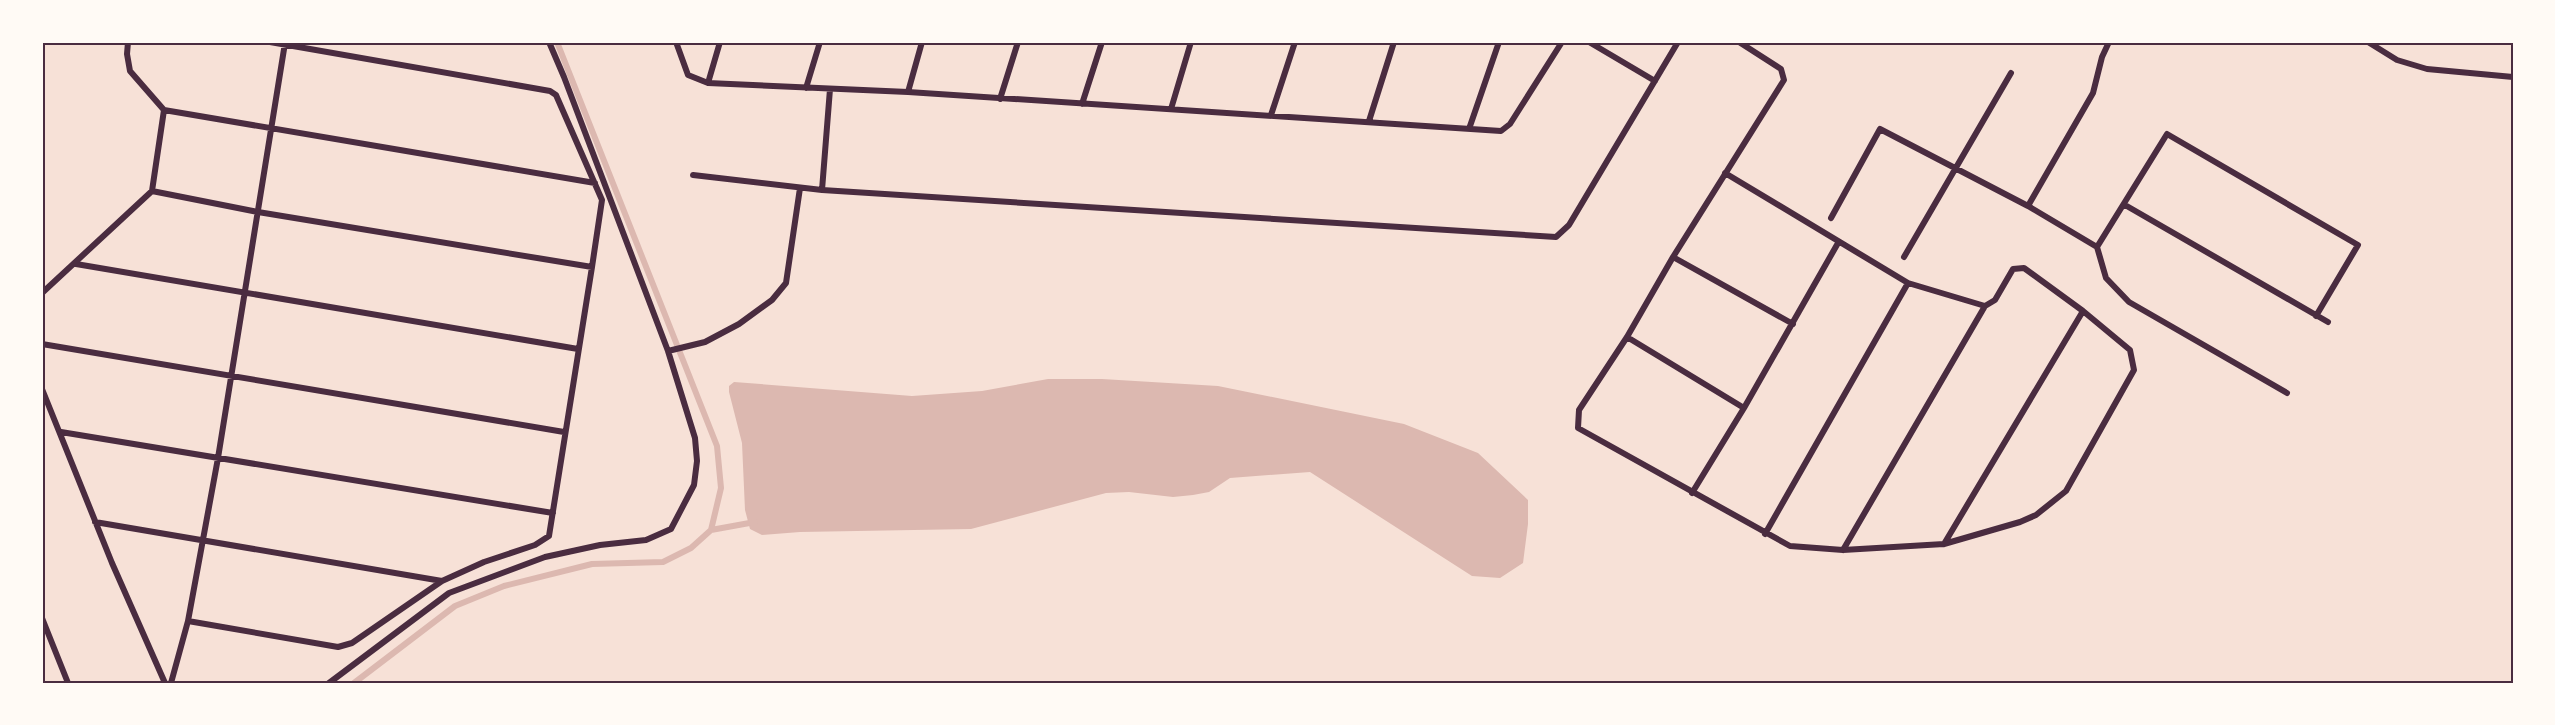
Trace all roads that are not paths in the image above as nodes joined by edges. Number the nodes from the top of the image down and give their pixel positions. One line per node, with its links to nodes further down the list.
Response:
1 (128, 42): 31 (street)
2 (270, 42): 20 (street)
3 (549, 42): 64 (street)
4 (676, 42): 24 (street)
5 (720, 42): 24 (street)
6 (820, 42): 25 (street)
7 (922, 42): 27 (street)
8 (1018, 42): 28 (street)
9 (1101, 42): 29 (street)
10 (1191, 42): 30 (street)
11 (1295, 42): 32 (street)
12 (1394, 42): 33 (street)
13 (1499, 42): 35 (street)
14 (1562, 42): 35 (street)
15 (1589, 42): 23 (street)
16 (1678, 42): 23 (street)
17 (1739, 42): 37 (street)
18 (2109, 42): 44 (street)
19 (2368, 42): 22 (street)
20 (285, 43): 34 (street); 39 (street)
21 (2011, 73): 36 (street)
22 (2513, 77)
23 (1655, 81): 41 (street)
24 (708, 83): 25 (street)
25 (806, 88): 26 (street)
26 (830, 89): 27 (street); 41 (street)
27 (908, 92): 28 (street)
28 (1000, 99): 29 (street)
29 (1082, 104): 30 (street)
30 (1171, 109): 32 (street)
31 (164, 110): 34 (street); 42 (street)
32 (1271, 115): 33 (street)
33 (1369, 121): 35 (street)
34 (272, 128): 39 (street); 45 (street)
35 (1469, 129)
36 (1954, 168): 44 (street); 46 (street); 50 (street)
37 (1725, 173): 47 (street); 49 (street)
38 (693, 175): 40 (street)
39 (595, 183): 52 (street)
40 (800, 188): 41 (street); 64 (street)
41 (822, 190)
42 (152, 191): 45 (street); 51 (street)
43 (2125, 205): 48 (street); 58 (street); 58 (street)
44 (2028, 206): 48 (street)
45 (258, 212): 52 (street); 55 (street)
46 (1831, 218)
47 (1838, 243): 53 (street); 60 (street)
48 (2097, 247): 67 (street)
49 (1673, 257): 60 (street); 61 (street)
50 (1904, 257)
51 (76, 264): 54 (street); 55 (street)
52 (592, 267): 63 (street)
53 (1908, 283): 56 (street); 75 (street)
54 (42, 293)
55 (245, 293): 63 (street); 65 (street)
56 (1985, 306): 57 (street); 78 (street)
57 (2083, 311): 77 (street); 77 (street)
58 (2316, 316): 59 (street)
59 (2328, 322)
60 (1793, 324): 68 (street)
61 (1627, 336): 68 (street); 72 (street)
62 (42, 344): 65 (street)
63 (578, 349): 70 (street)
64 (668, 351): 85 (street)
65 (231, 376): 70 (street); 71 (street)
66 (42, 389): 69 (street)
67 (2287, 393)
68 (1744, 408): 72 (street)
69 (61, 432): 71 (street); 74 (street)
70 (564, 432): 73 (street)
71 (218, 458): 73 (street); 76 (street)
72 (1692, 493): 75 (street)
73 (552, 513): 79 (street)
74 (95, 522): 76 (street); 83 (street)
75 (1765, 534): 78 (street)
76 (203, 540): 79 (street); 81 (street)
77 (1944, 544): 78 (street)
78 (1843, 550)
79 (442, 581): 81 (street)
80 (42, 618): 82 (street)
81 (188, 621): 84 (street)
82 (68, 683)
83 (165, 683)
84 (171, 683)
85 (329, 683)

